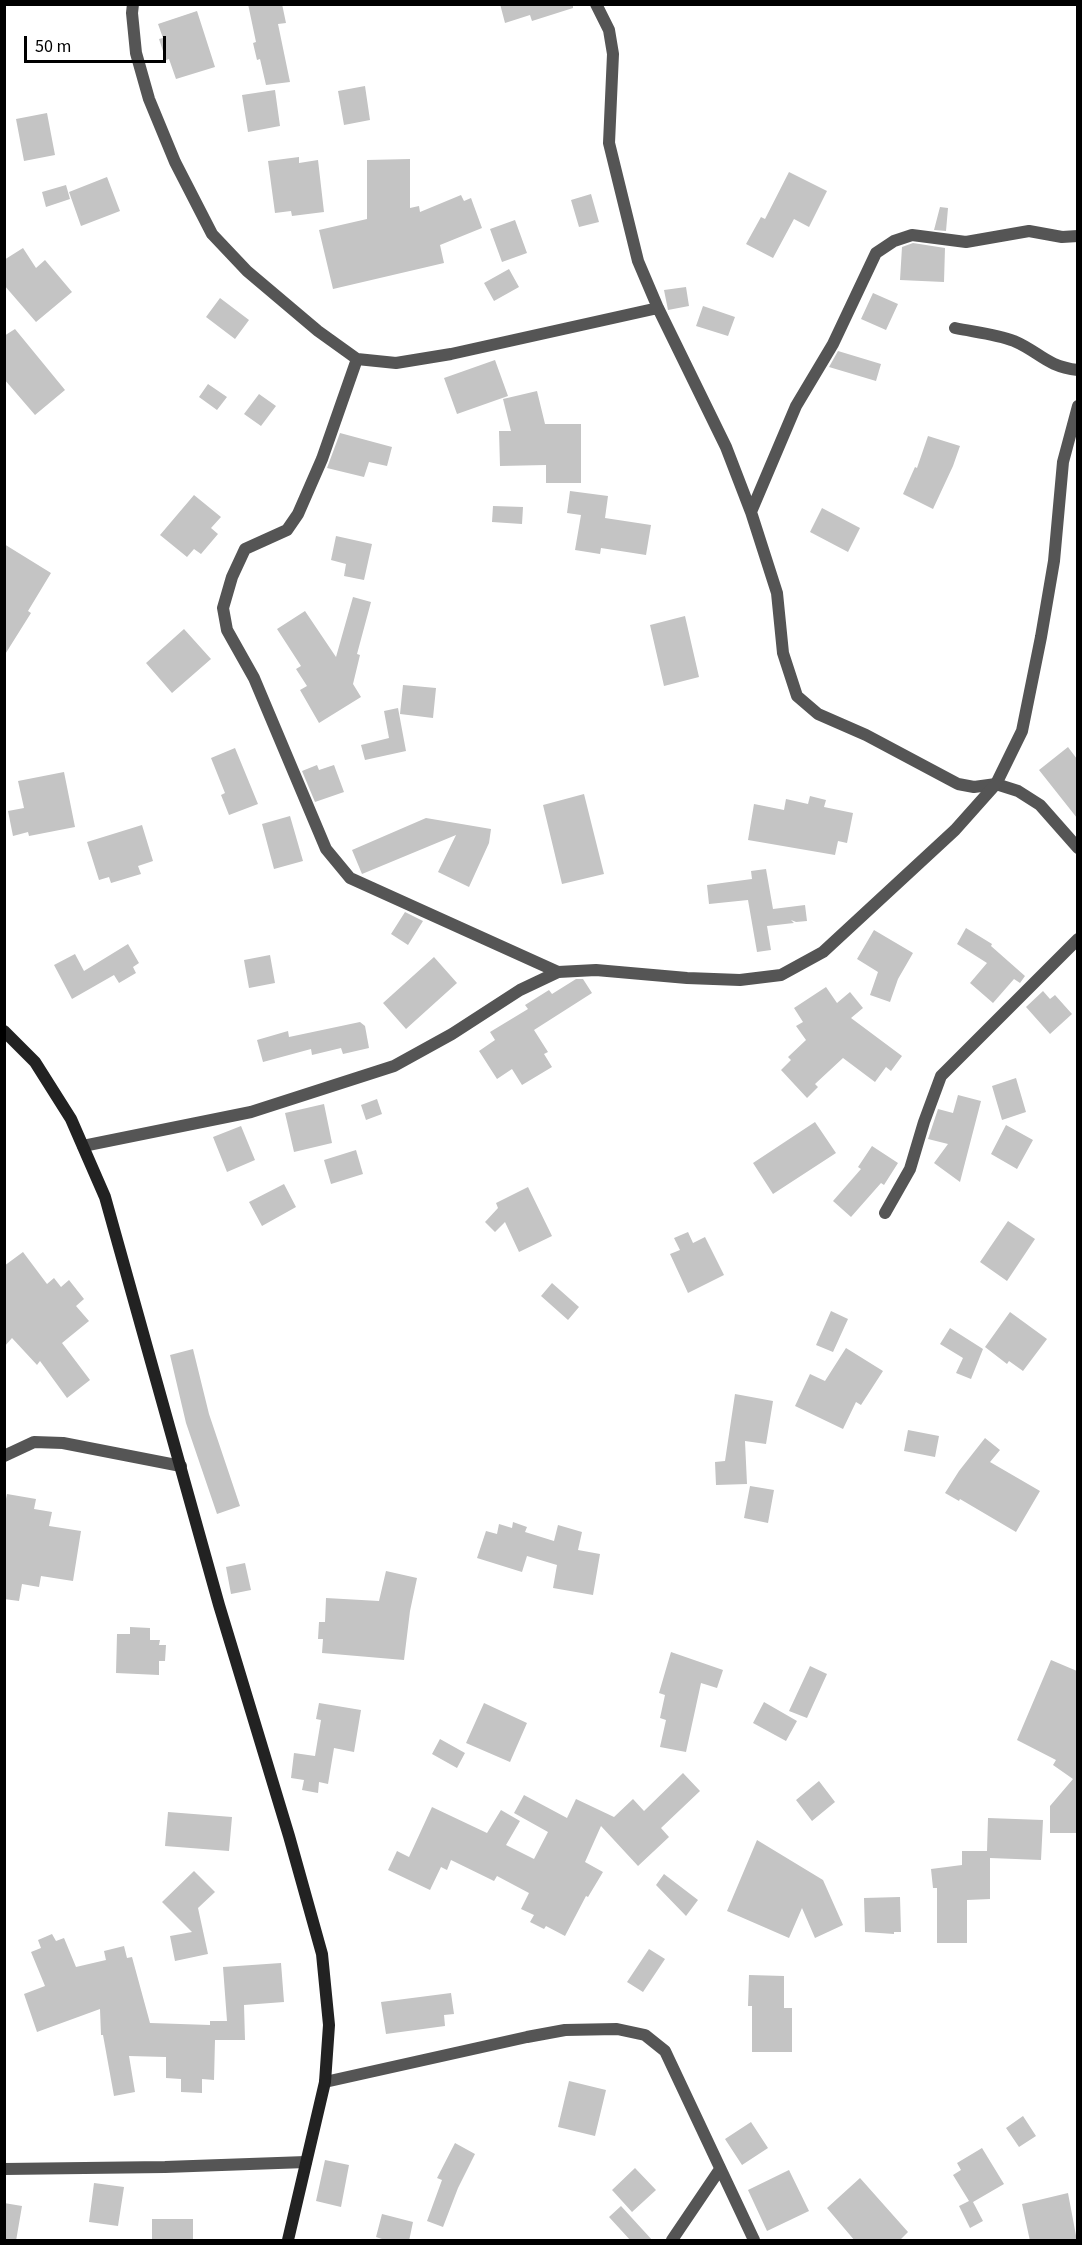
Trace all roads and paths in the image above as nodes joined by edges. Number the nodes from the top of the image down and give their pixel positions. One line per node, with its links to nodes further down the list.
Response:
1 (133, 4): 6 (street)
2 (598, 5): 4 (street)
3 (1077, 236): 9 (street)
4 (658, 308): 6 (street); 9 (street)
5 (955, 328): 7 (street)
6 (357, 359): 13 (street)
7 (1077, 370)
8 (1077, 406): 10 (street)
9 (751, 512): 10 (street)
10 (996, 784): 11 (street); 13 (street)
11 (1077, 848)
12 (1077, 939): 16 (street)
13 (558, 972): 15 (street)
14 (4, 1031): 15 (main road)
15 (83, 1146): 18 (main road)
16 (885, 1213)
17 (4, 1456): 18 (street)
18 (181, 1466): 19 (main road)
19 (325, 2082): 20 (main road); 22 (street)
20 (306, 2162): 21 (street); 23 (main road)
21 (4, 2169)
22 (720, 2169): 24 (street); 25 (street)
23 (288, 2241)
24 (672, 2241)
25 (754, 2241)

